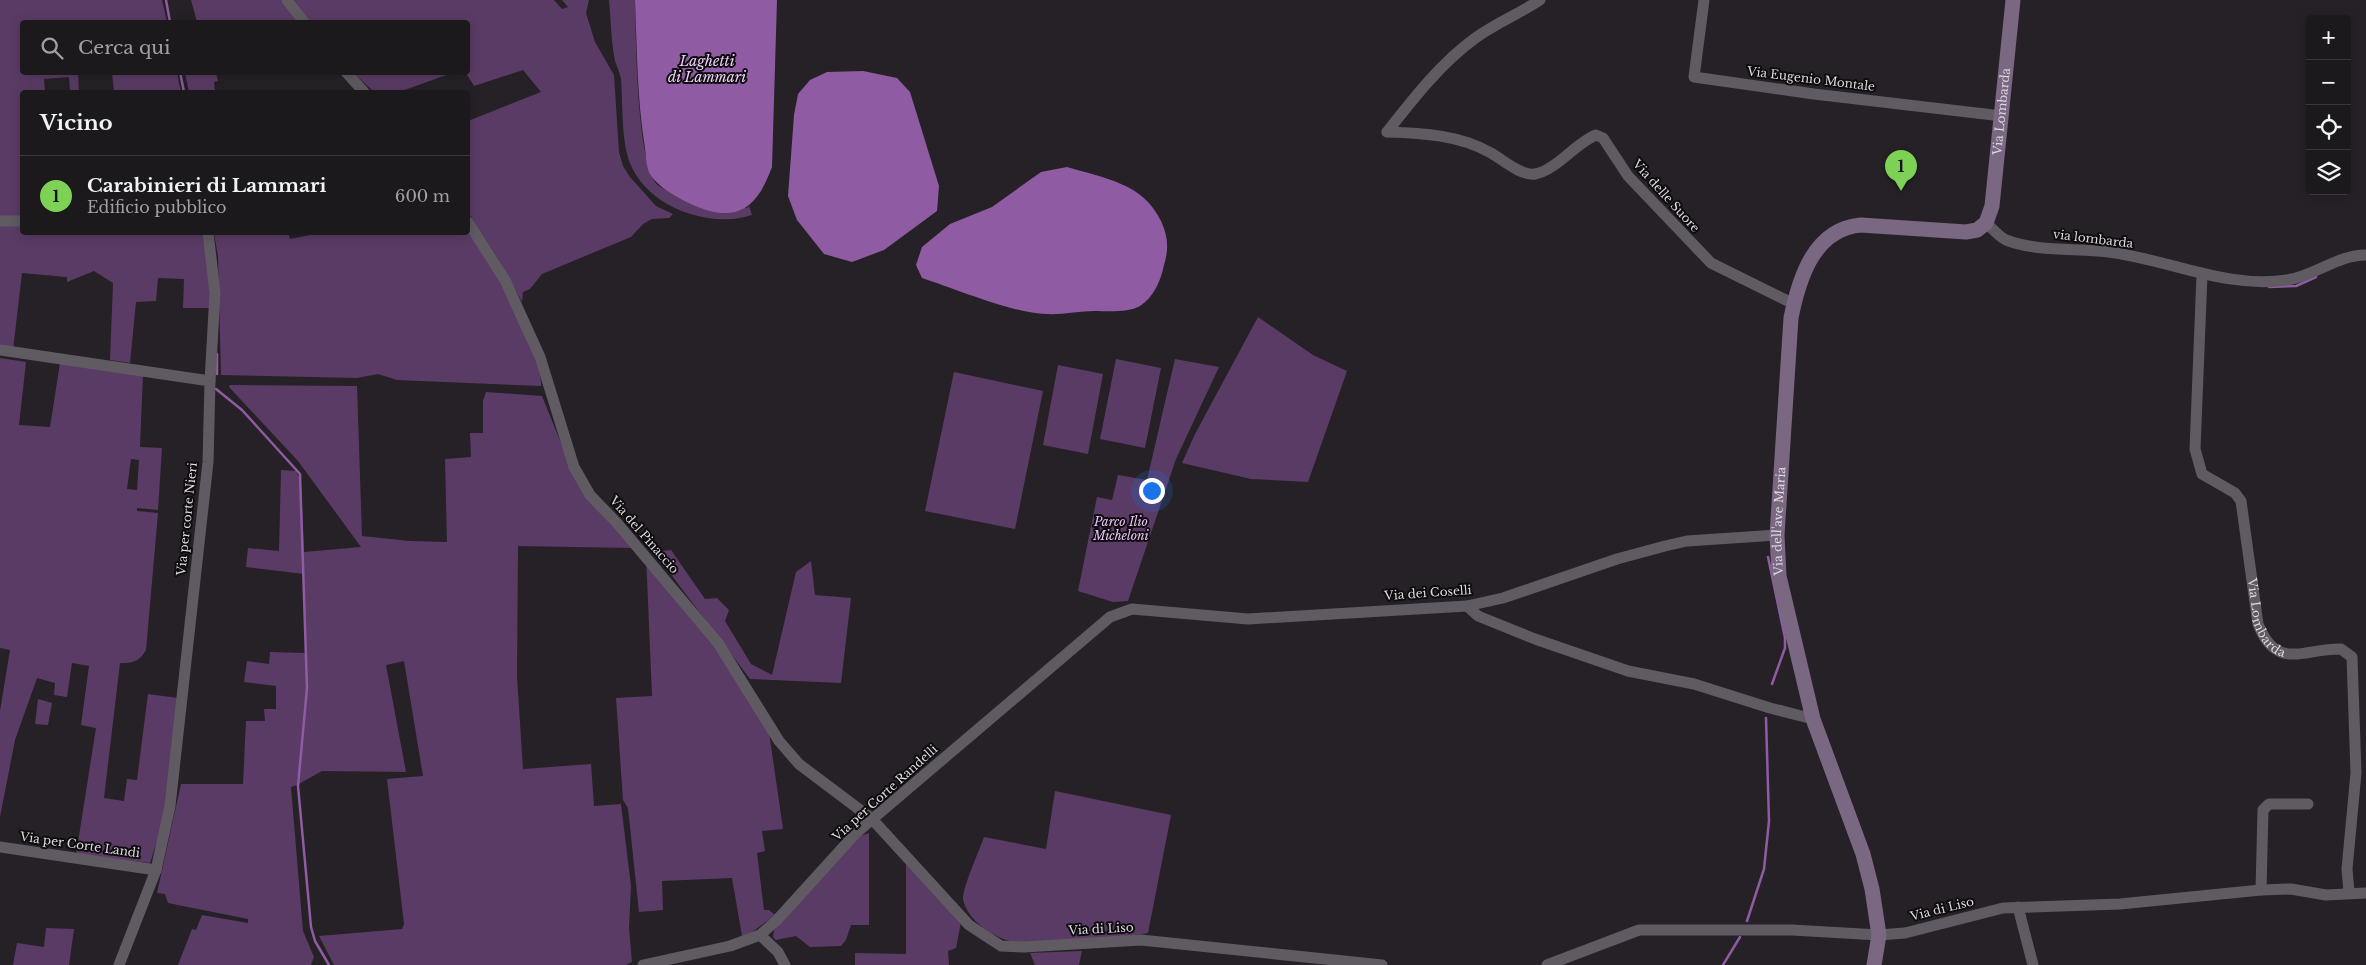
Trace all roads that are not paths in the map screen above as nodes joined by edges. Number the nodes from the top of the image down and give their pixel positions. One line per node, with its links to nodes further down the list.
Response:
1 (287, 0): 5 (street)
2 (1540, 0): 16 (street, Via delle Suore)
3 (1704, 0): 8 (street, Via Eugenio Montale)
4 (2012, 0): 8 (street, Via Lombarda)
5 (302, 20)
6 (349, 75): 7 (street)
7 (362, 90)
8 (2002, 116): 11 (street, Via Lombarda)
9 (0, 221): 10 (street)
10 (20, 221)
11 (1986, 222): 15 (street, via lombarda); 16 (street, Via dell'ave Maria)
12 (470, 225): 24 (street, Via del Pinaccio)
13 (208, 235): 18 (street, Via per corte Nieri)
14 (2366, 255): 15 (street, via lombarda)
15 (2202, 275): 28 (street, Via Lombarda)
16 (1794, 304): 19 (street, Via dell'ave Maria)
17 (0, 350): 18 (street)
18 (210, 381): 26 (street, Via per corte Nieri)
19 (1777, 535): 20 (street, Via dei Coselli); 22 (street, Via dell'ave Maria)
20 (1467, 606): 21 (street, Via dei Coselli); 22 (street)
21 (1132, 610): 24 (street, Via per Corte Randelli)
22 (1813, 719): 32 (street, Via dell'ave Maria)
23 (2308, 804): 27 (street)
24 (872, 819): 31 (street, Via per Corte Randelli); 36 (street, Via di Liso)
25 (0, 847): 26 (street, Via per Corte Landi)
26 (156, 870): 33 (street, Via per corte Nieri)
27 (2262, 890): 28 (street, Via di Liso); 30 (street, Via di Liso)
28 (2349, 892): 29 (street)
29 (2366, 893)
30 (2018, 907): 32 (street, Via di Liso); 39 (street)
31 (760, 935): 34 (street, Via per Corte Randelli); 35 (street)
32 (1879, 935): 37 (street, Via di Liso); 38 (street, Via dell'ave Maria)
33 (119, 965)
34 (643, 965)
35 (785, 965)
36 (1382, 965)
37 (1547, 965)
38 (1874, 965)
39 (2033, 965)

